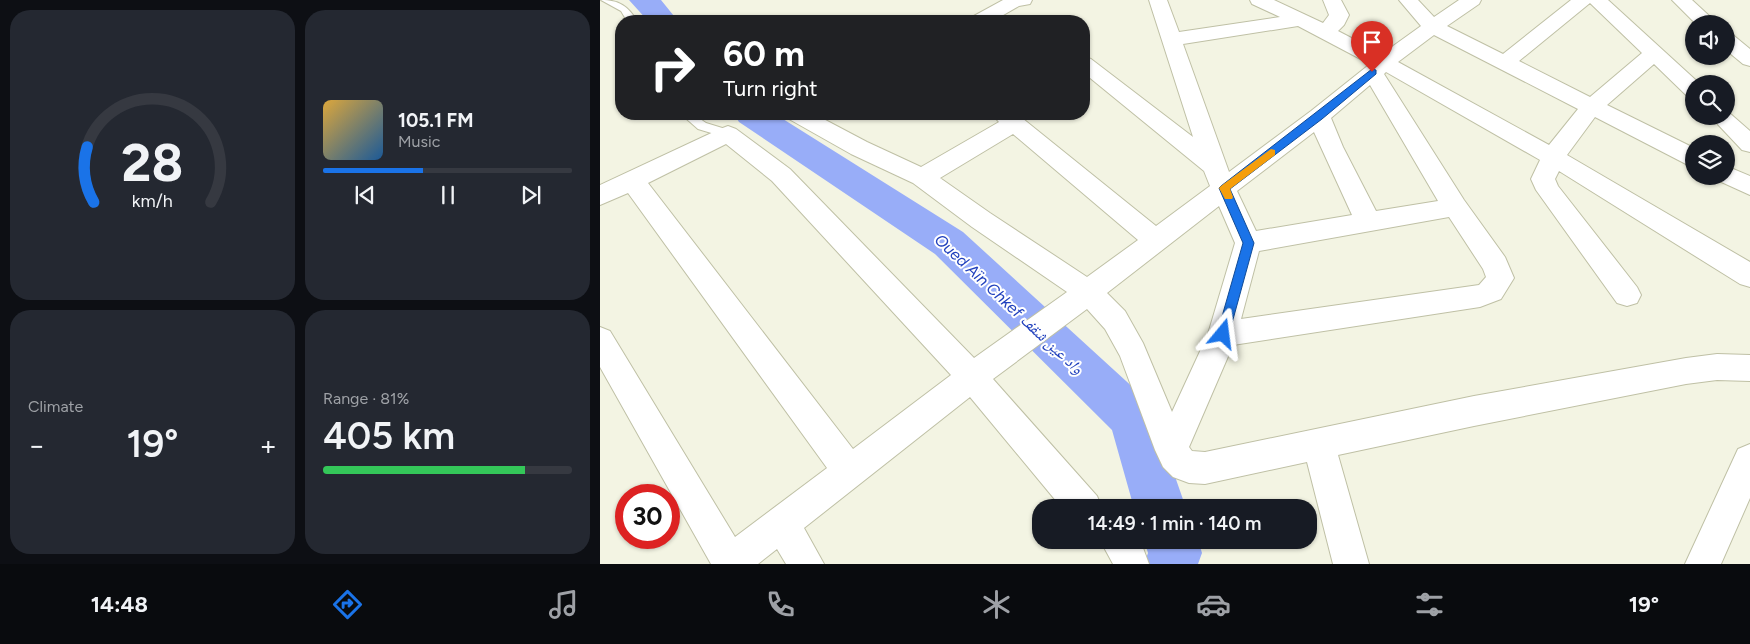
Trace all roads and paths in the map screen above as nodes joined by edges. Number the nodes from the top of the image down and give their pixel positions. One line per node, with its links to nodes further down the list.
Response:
1 (606, 0): 11 (lane)
2 (1023, 0): 12 (street)
3 (1158, 0): 17 (street)
4 (1259, 0): 14 (street)
5 (1332, 0): 16 (street)
6 (1408, 0): 15 (street)
7 (1472, 0): 15 (street)
8 (1583, 0): 21 (street)
9 (1597, 0): 19 (street)
10 (1680, 0): 13 (street)
11 (628, 15)
12 (990, 15)
13 (1698, 15)
14 (1301, 20): 16 (street); 17 (street)
15 (1432, 26): 21 (street); 23 (street)
16 (1324, 32): 23 (street)
17 (1173, 40): 37 (street)
18 (1735, 47): 20 (street)
19 (1655, 54): 24 (street); 25 (street)
20 (1750, 60)
21 (1504, 63): 25 (street)
22 (1090, 68): 37 (street)
23 (1377, 68): 26 (street); 35 (street); 42 (street)
24 (1685, 82)
25 (1591, 107): 34 (street); 35 (street)
26 (1319, 116): 37 (street); 43 (street)
27 (694, 120): 32 (lane)
28 (809, 120): 36 (street)
29 (1006, 120): 36 (street)
30 (1011, 120): 44 (street)
31 (1730, 125): 33 (street)
32 (728, 134): 39 (street); 52 (street)
33 (1750, 144)
34 (1685, 154)
35 (1552, 156): 46 (street); 48 (street)
36 (922, 177): 47 (street)
37 (1219, 177): 44 (street); 45 (street)
38 (1735, 178): 40 (street)
39 (632, 180): 41 (street); 56 (street)
40 (1750, 186)
41 (600, 196)
42 (1455, 207): 43 (street); 49 (street)
43 (1369, 223): 45 (street)
44 (1156, 240): 47 (street)
45 (1248, 243): 49 (street)
46 (1750, 276)
47 (1088, 292): 52 (street); 54 (street)
48 (1627, 295)
49 (1223, 334): 54 (street)
50 (600, 340): 61 (street)
51 (1750, 368): 53 (street)
52 (973, 377): 56 (street); 57 (street)
53 (1319, 444): 54 (street); 64 (street)
54 (1170, 450)
55 (1750, 460): 58 (street)
56 (850, 472): 59 (street)
57 (1077, 499)
58 (1743, 505): 65 (street)
59 (782, 524): 61 (street); 62 (street)
60 (1125, 549): 63 (street)
61 (729, 564)
62 (806, 564)
63 (1131, 564)
64 (1351, 564)
65 (1703, 564)

